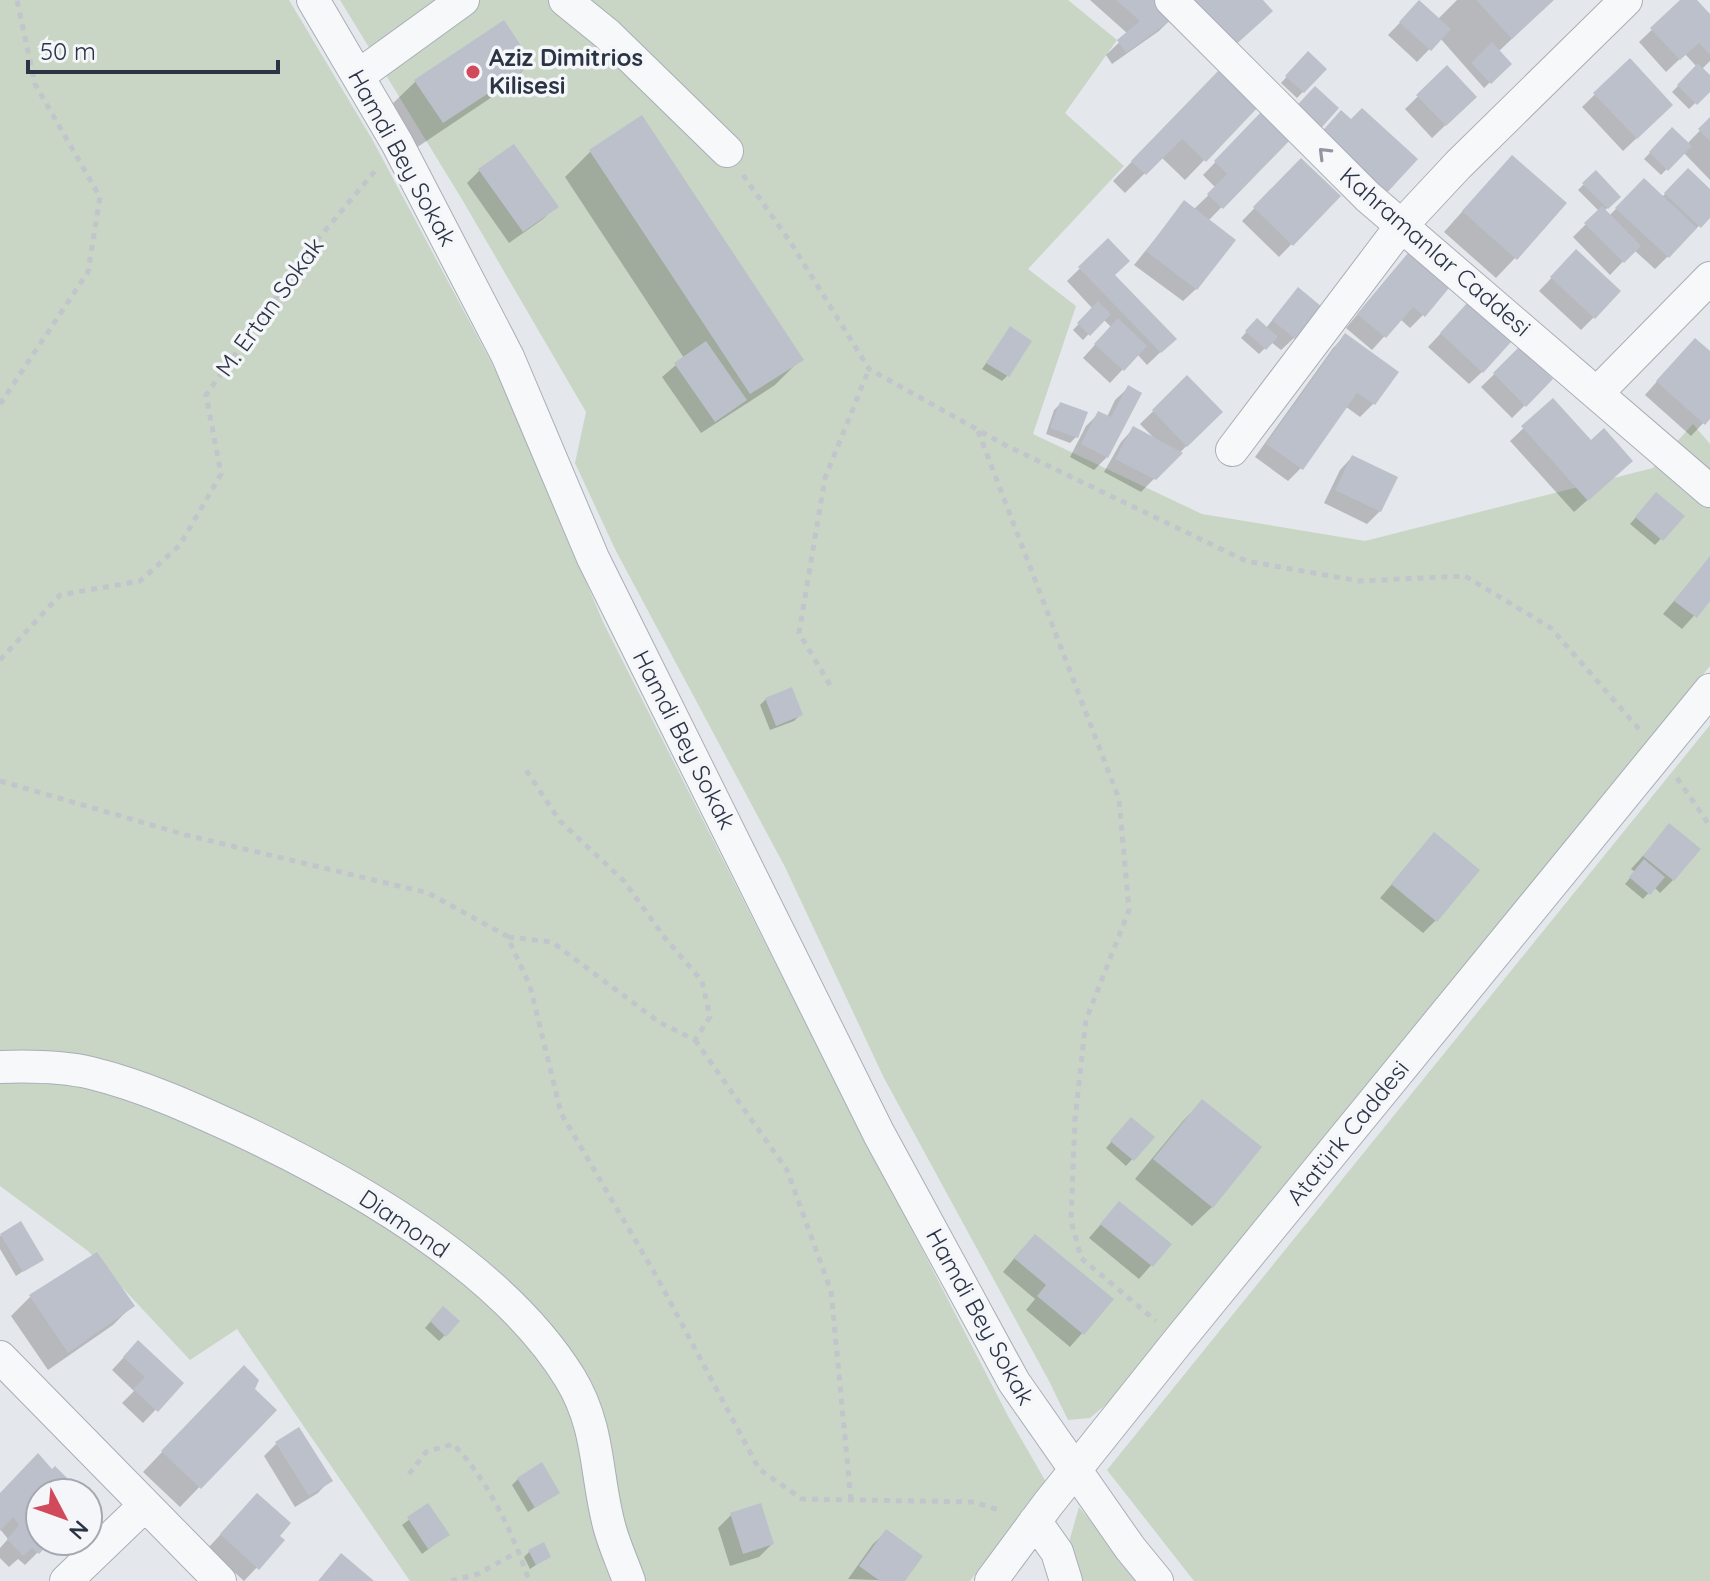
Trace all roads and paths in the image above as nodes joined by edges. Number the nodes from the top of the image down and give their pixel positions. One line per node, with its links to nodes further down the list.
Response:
1 (17, 0): 14 (path)
2 (313, 0): 7 (street, Hamdi Bey Sokak)
3 (463, 0): 7 (street)
4 (565, 0): 9 (street)
5 (1171, 0): 10 (street, Kahramanlar Caddesi, one-way to 5)
6 (1626, 0): 10 (street)
7 (358, 76): 8 (street, Hamdi Bey Sokak)
8 (397, 143): 18 (path, M. Ertan Sokak); 30 (street, Hamdi Bey Sokak)
9 (727, 151): 12 (path)
10 (1402, 225): 13 (street, Kahramanlar Caddesi); 16 (street)
11 (1710, 278): 13 (street)
12 (869, 369): 15 (path); 19 (path)
13 (1597, 393): 17 (street, Kahramanlar Caddesi)
14 (0, 404)
15 (978, 430): 21 (path); 28 (path)
16 (1232, 450)
17 (1710, 491)
18 (0, 660)
19 (830, 685)
20 (1710, 690): 21 (street, Atatürk Caddesi)
21 (1659, 752): 24 (path); 28 (street, Atatürk Caddesi)
22 (524, 767): 26 (path)
23 (0, 781): 25 (path)
24 (1710, 826)
25 (507, 936): 26 (path); 32 (path)
26 (695, 1040): 32 (path)
27 (0, 1067): 40 (street, Diamond)
28 (1179, 1340): 30 (street, Atatürk Caddesi)
29 (0, 1357): 33 (street)
30 (1074, 1471): 34 (street, Atatürk Caddesi); 43 (street, Hamdi Bey Sokak)
31 (409, 1474): 35 (path)
32 (851, 1500): 34 (path)
33 (144, 1506): 36 (street); 37 (street)
34 (1035, 1521): 41 (street, Atatürk Caddesi); 42 (street)
35 (519, 1551): 38 (path); 39 (path)
36 (66, 1581)
37 (220, 1581)
38 (451, 1581)
39 (529, 1581)
40 (629, 1581)
41 (991, 1581)
42 (1066, 1581)
43 (1157, 1581)

